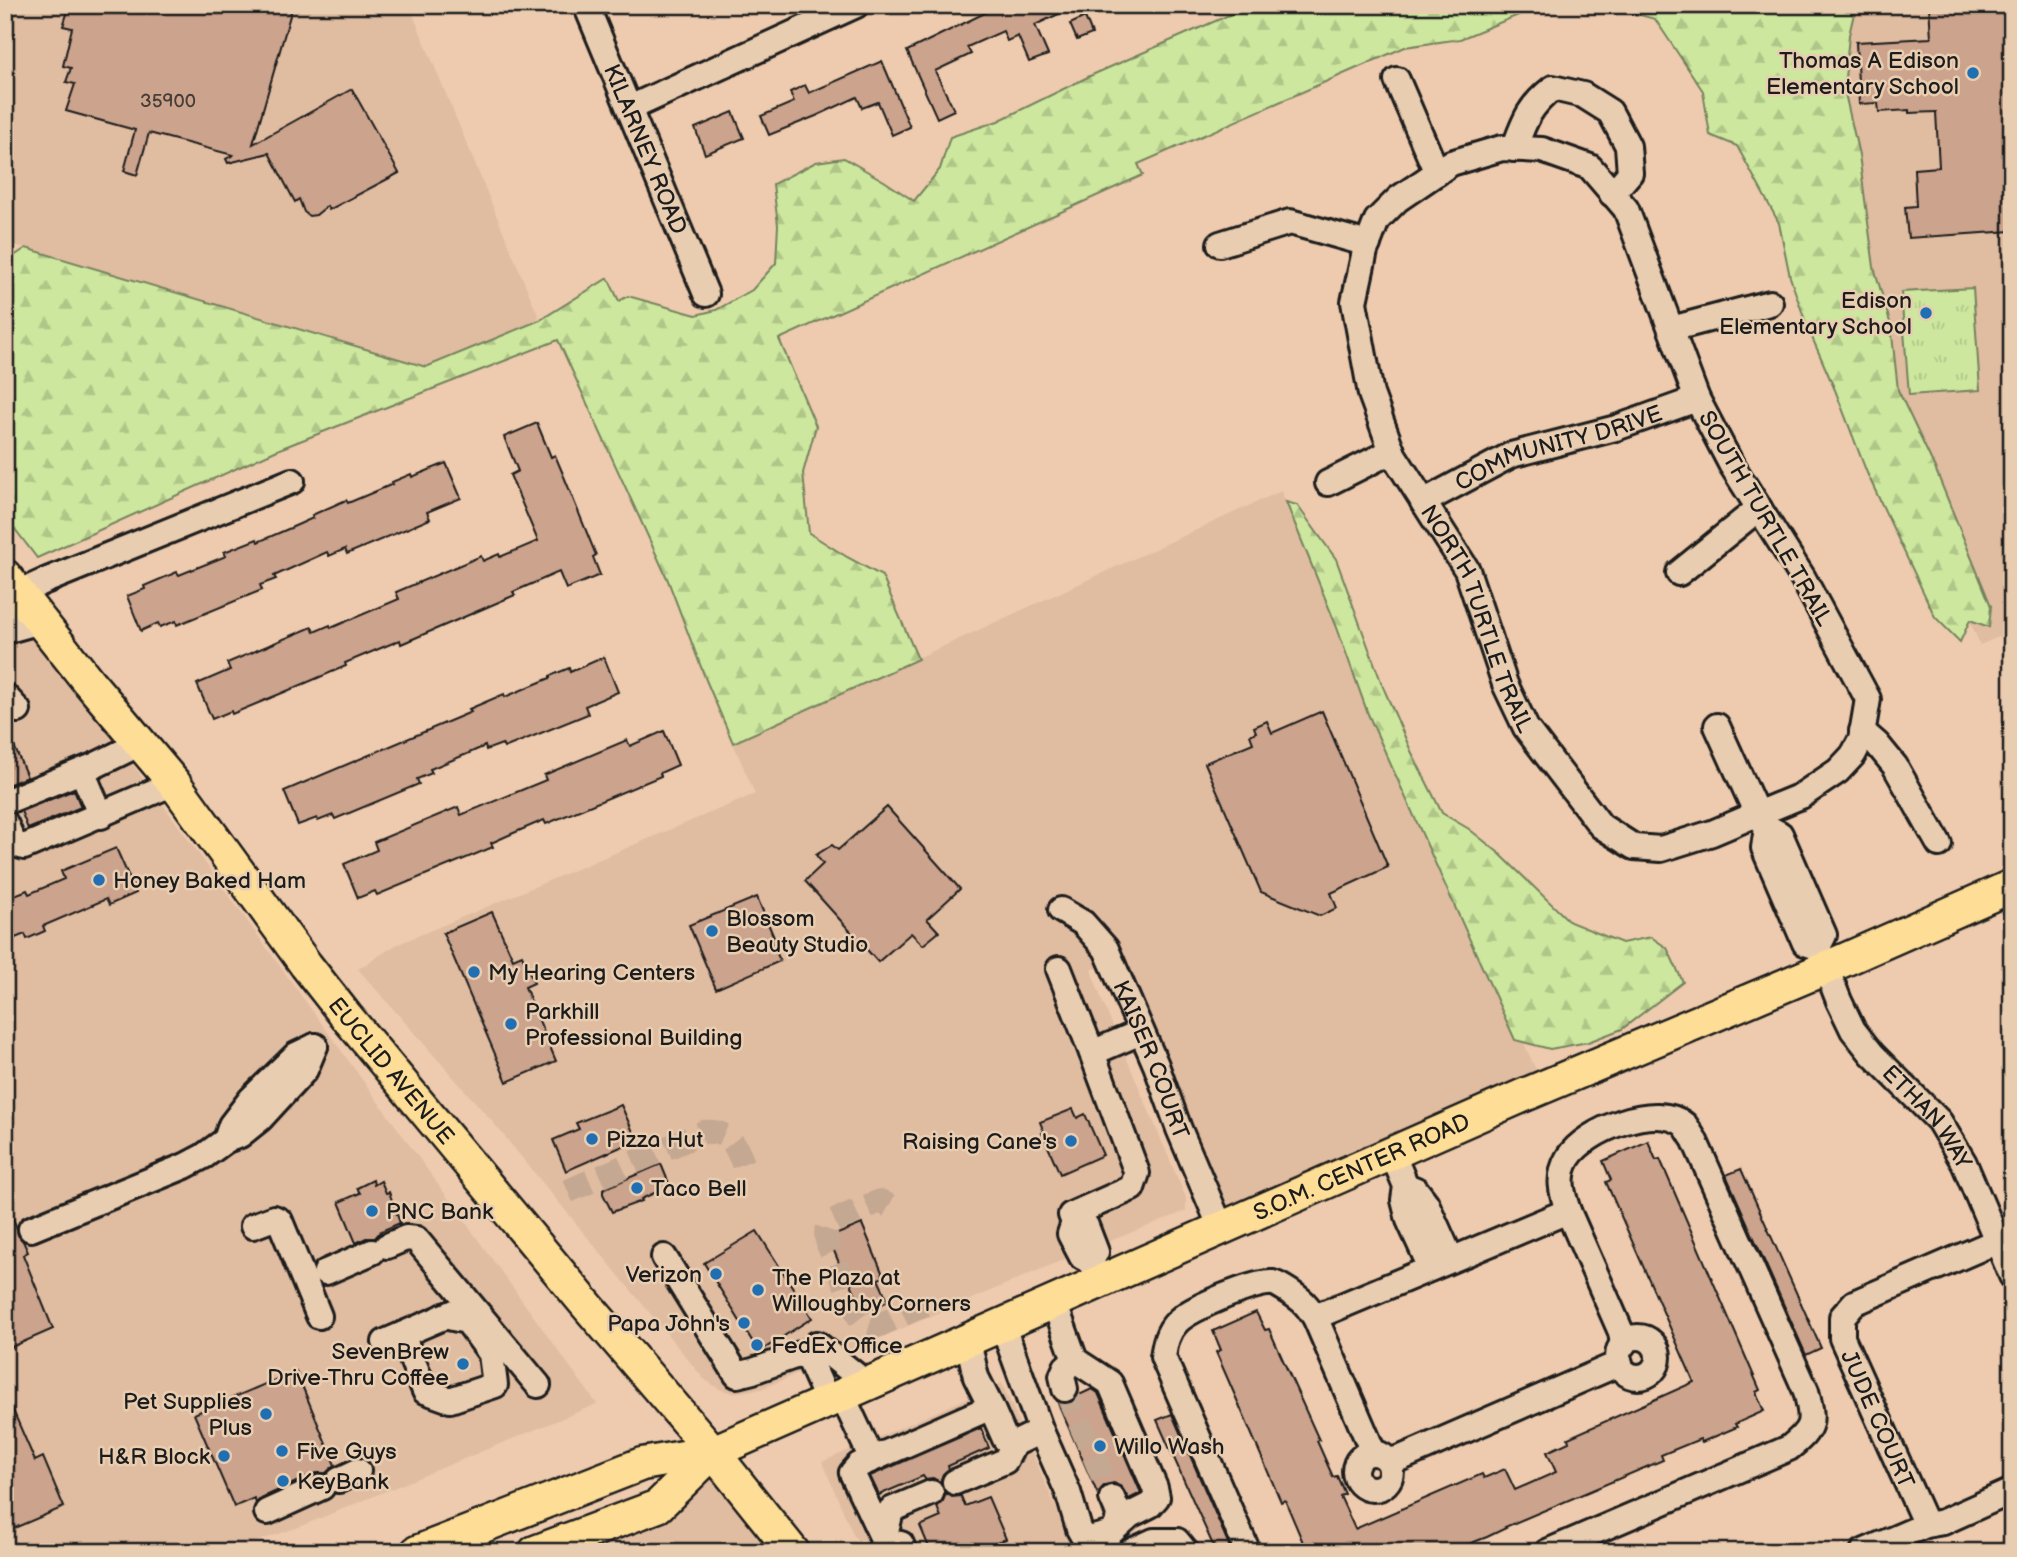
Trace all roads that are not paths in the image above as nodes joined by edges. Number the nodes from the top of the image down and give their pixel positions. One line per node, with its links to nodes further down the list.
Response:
1 (586, 5): 4 (street, KILARNEY ROAD)
2 (856, 5): 4 (street)
3 (1397, 80): 6 (street)
4 (630, 108): 11 (street, KILARNEY ROAD)
5 (1514, 149): 6 (street, SOUTH TURTLE TRAIL); 7 (street, SOUTH TURTLE TRAIL); 7 (street)
6 (1437, 173): 8 (street, SOUTH TURTLE TRAIL)
7 (1612, 194): 13 (street, SOUTH TURTLE TRAIL)
8 (1377, 219): 10 (street, NORTH TURTLE TRAIL)
9 (1220, 244): 10 (street)
10 (1368, 244): 15 (street, NORTH TURTLE TRAIL)
11 (706, 294)
12 (1770, 303): 13 (street)
13 (1671, 329): 14 (street, SOUTH TURTLE TRAIL)
14 (1697, 399): 18 (street, COMMUNITY DRIVE); 19 (street, SOUTH TURTLE TRAIL)
15 (1392, 451): 17 (street); 18 (street, NORTH TURTLE TRAIL)
16 (292, 481): 21 (street)
17 (1328, 483)
18 (1423, 502): 31 (street, NORTH TURTLE TRAIL)
19 (1759, 508): 20 (street); 25 (street, SOUTH TURTLE TRAIL)
20 (1679, 573)
21 (10, 594): 22 (main road, EUCLID AVENUE)
22 (41, 621): 23 (street); 26 (main road, EUCLID AVENUE)
23 (5, 631)
24 (1717, 726): 31 (street)
25 (1863, 731): 31 (street, SOUTH TURTLE TRAIL); 33 (street)
26 (141, 743): 27 (street); 28 (main road, EUCLID AVENUE)
27 (82, 771): 29 (street); 30 (street)
28 (174, 783): 30 (street); 67 (main road, EUCLID AVENUE)
29 (5, 803)
30 (101, 816): 32 (street)
31 (1762, 821): 36 (street)
32 (5, 823)
33 (1939, 844)
34 (2012, 886): 36 (main road, S.O.M. CENTER ROAD)
35 (1061, 910): 38 (street, KAISER COURT)
36 (1822, 957): 41 (main road, S.O.M. CENTER ROAD); 46 (street, ETHAN WAY)
37 (1059, 969): 39 (street)
38 (1141, 1032): 39 (street); 44 (street, KAISER COURT)
39 (1093, 1053): 49 (street)
40 (226, 1140): 45 (street)
41 (1392, 1153): 44 (main road, S.O.M. CENTER ROAD); 48 (street)
42 (1568, 1211): 48 (street); 56 (street); 84 (street)
43 (253, 1226): 54 (street)
44 (1221, 1228): 49 (main road, S.O.M. CENTER ROAD)
45 (31, 1230)
46 (1997, 1241): 51 (street, ETHAN WAY); 76 (street, JUDE COURT)
47 (664, 1257): 59 (street)
48 (1441, 1264): 56 (street)
49 (1096, 1271): 52 (main road, S.O.M. CENTER ROAD)
50 (326, 1272): 53 (street)
51 (2012, 1276)
52 (1054, 1302): 57 (main road, S.O.M. CENTER ROAD); 60 (street)
53 (470, 1305): 55 (street); 61 (street)
54 (319, 1316)
55 (444, 1317): 55 (street)
56 (1315, 1317): 83 (street)
57 (1002, 1324): 58 (main road, S.O.M. CENTER ROAD); 65 (street)
58 (968, 1340): 63 (main road, S.O.M. CENTER ROAD); 64 (street)
59 (811, 1348): 63 (street); 63 (street)
60 (1075, 1360): 62 (street); 75 (street)
61 (538, 1385)
62 (1065, 1389)
63 (846, 1394): 67 (main road, S.O.M. CENTER ROAD); 68 (street)
64 (991, 1407): 66 (street); 68 (street)
65 (1041, 1431): 66 (street); 75 (street)
66 (1014, 1444): 70 (street)
67 (713, 1452): 78 (main road, S.O.M. CENTER ROAD); 79 (main road, S.O.M. CENTER ROAD); 80 (main road, EUCLID AVENUE)
68 (872, 1459): 77 (street)
69 (340, 1479): 74 (street)
70 (955, 1482)
71 (2012, 1491): 76 (street)
72 (931, 1493): 77 (street)
73 (1112, 1498): 75 (street)
74 (267, 1512)
75 (1117, 1526)
76 (1917, 1529): 85 (street)
77 (889, 1548)
78 (417, 1552)
79 (535, 1552)
80 (793, 1552)
81 (1130, 1552): 82 (street)
82 (1186, 1552)
83 (1248, 1552)
84 (1547, 1552)
85 (1863, 1552)

